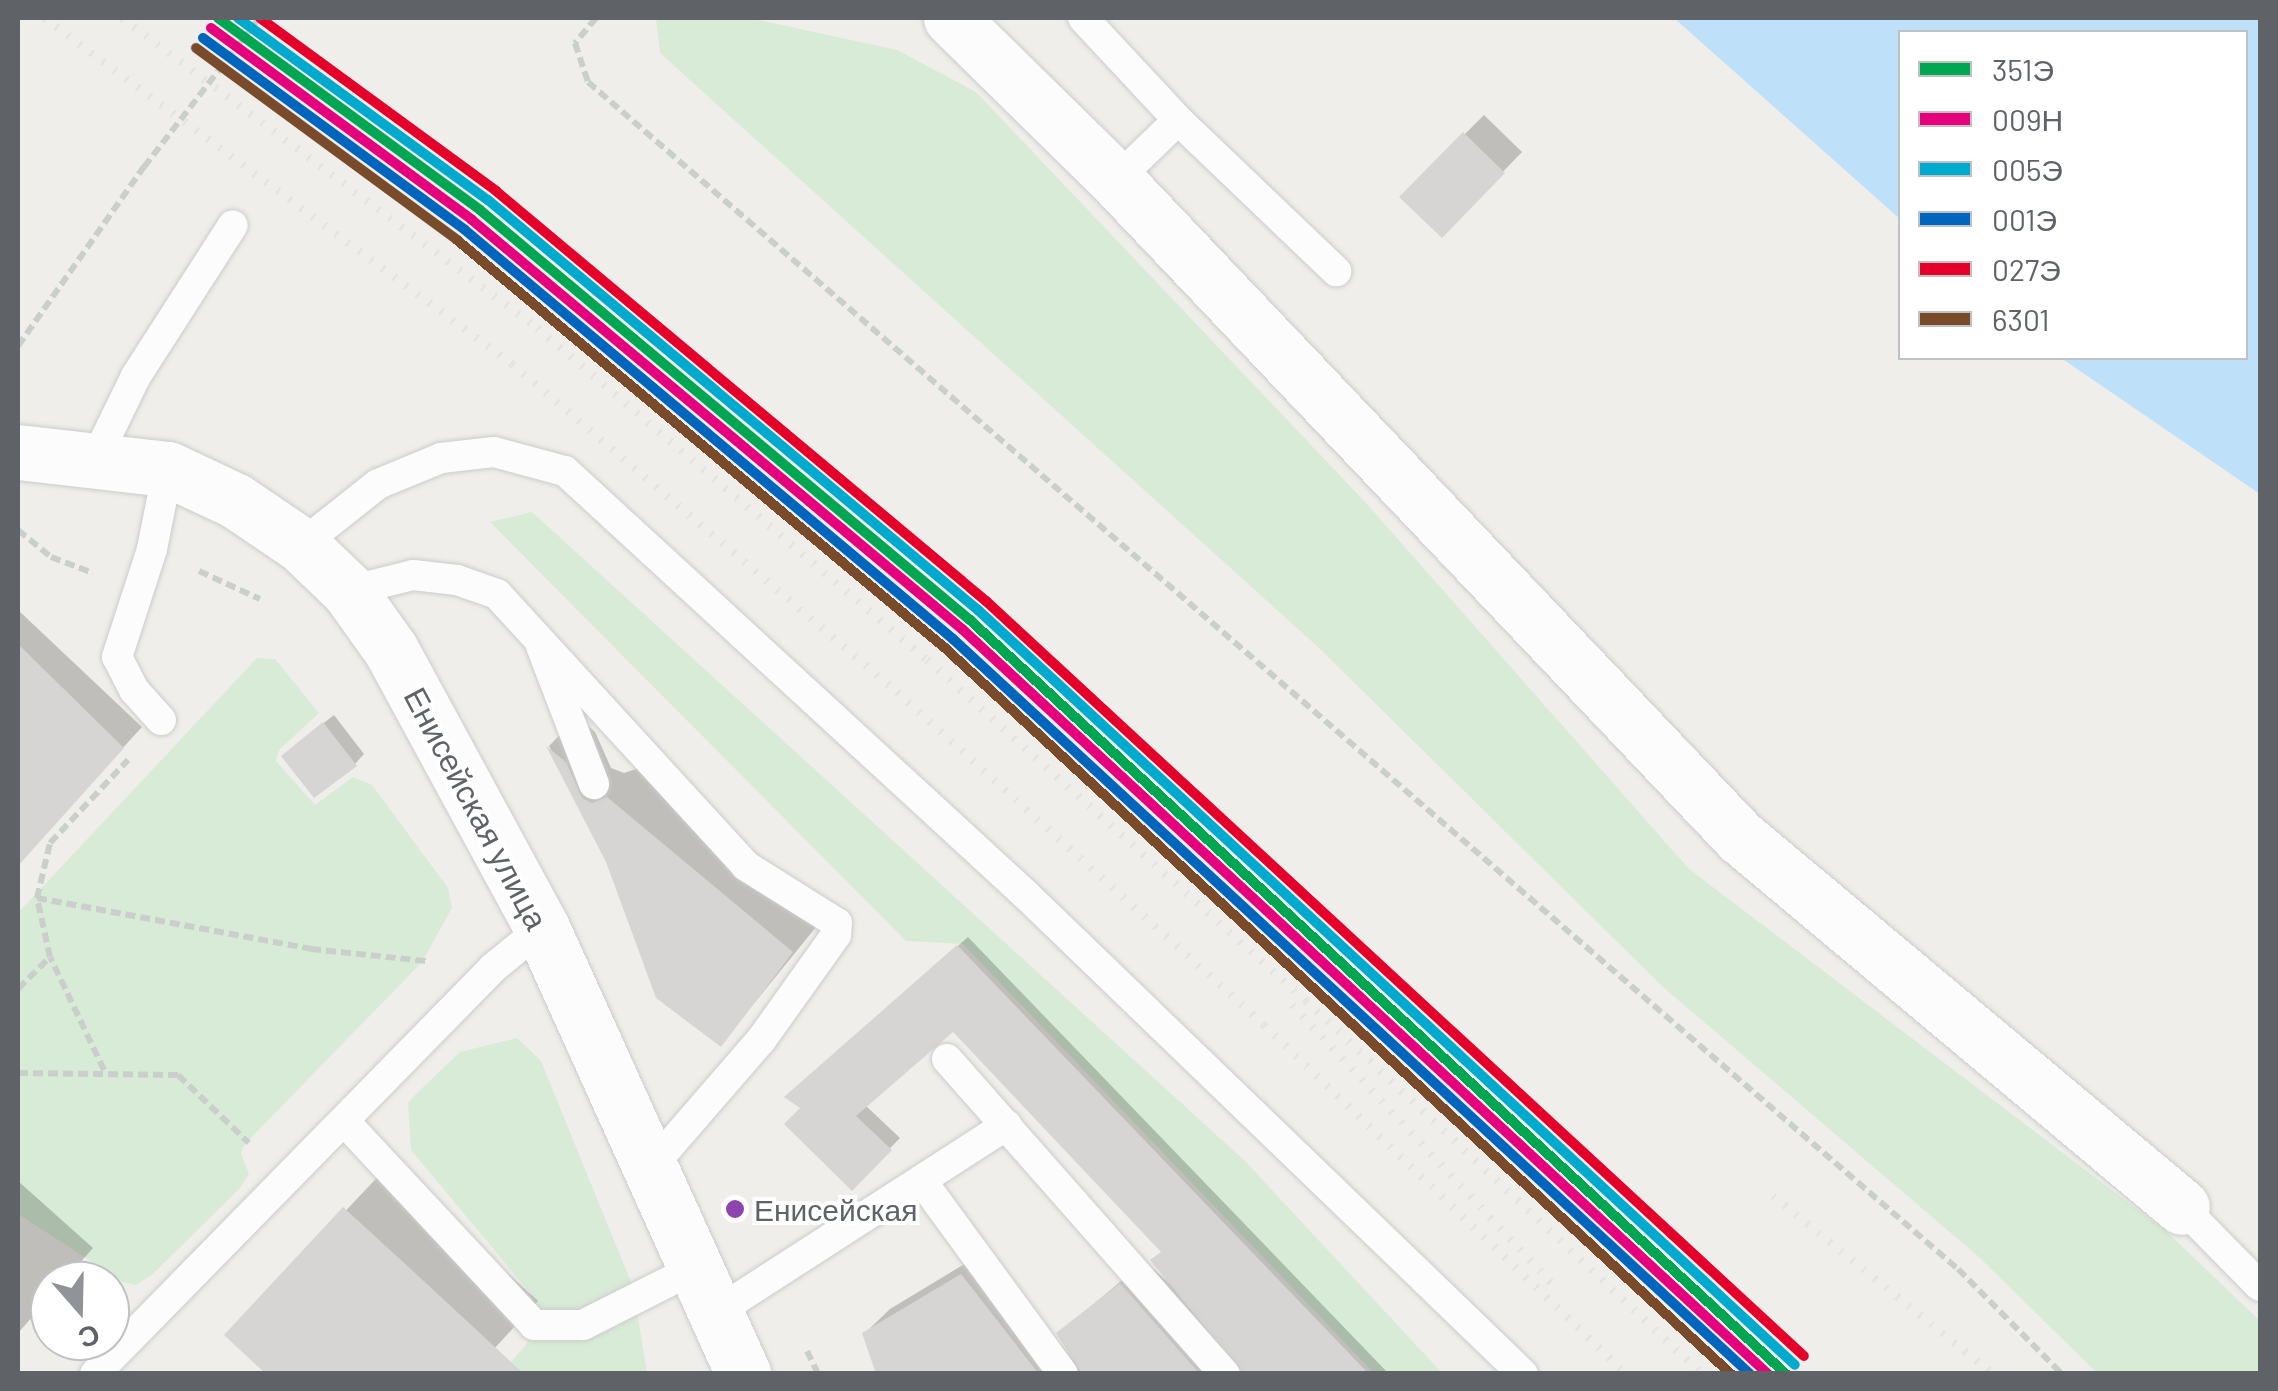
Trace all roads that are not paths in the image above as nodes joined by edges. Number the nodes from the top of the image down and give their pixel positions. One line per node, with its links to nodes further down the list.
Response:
1 (951, 18): 4 (street)
2 (1083, 18): 3 (lane)
3 (1178, 120): 4 (lane); 6 (lane)
4 (1116, 180): 21 (street)
5 (233, 225): 8 (lane)
6 (1336, 271)
7 (18, 452): 8 (street, Енисейская улица)
8 (96, 458): 9 (street, Енисейская улица)
9 (168, 468): 10 (street, Енисейская улица); 13 (lane)
10 (302, 545): 11 (street, Енисейская улица); 28 (lane)
11 (349, 591): 12 (lane); 15 (street, Енисейская улица)
12 (535, 629): 14 (lane); 19 (lane)
13 (160, 720)
14 (594, 784)
15 (542, 928): 17 (lane); 19 (street, Енисейская улица)
16 (947, 1059): 18 (lane)
17 (345, 1122): 23 (lane); 24 (lane)
18 (1007, 1124): 20 (lane); 27 (lane)
19 (652, 1166): 23 (street, Енисейская улица)
20 (924, 1184): 23 (lane); 26 (lane)
21 (2182, 1207): 22 (lane)
22 (2260, 1286)
23 (706, 1291): 25 (street, Енисейская улица)
24 (95, 1374)
25 (743, 1374)
26 (1063, 1374)
27 (1225, 1374)
28 (1523, 1374)

